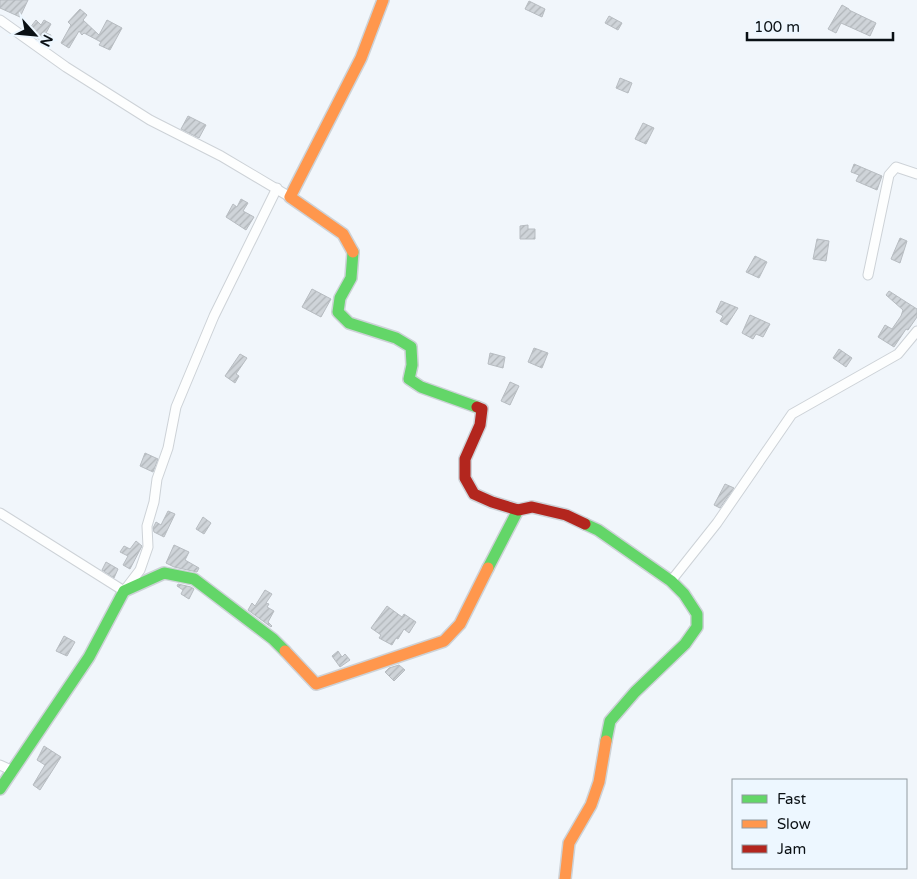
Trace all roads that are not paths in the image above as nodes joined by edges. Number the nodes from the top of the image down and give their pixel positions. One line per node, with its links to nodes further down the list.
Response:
1 (383, 0): 5 (street)
2 (0, 20): 4 (street)
3 (917, 174): 6 (street)
4 (276, 188): 5 (street); 11 (street)
5 (290, 197): 8 (street)
6 (868, 275)
7 (917, 331): 10 (street)
8 (518, 510): 10 (street); 11 (street)
9 (0, 513): 11 (street)
10 (672, 582): 15 (street)
11 (124, 592): 13 (street)
12 (0, 765): 13 (street)
13 (13, 771): 14 (street)
14 (0, 789)
15 (565, 879)

